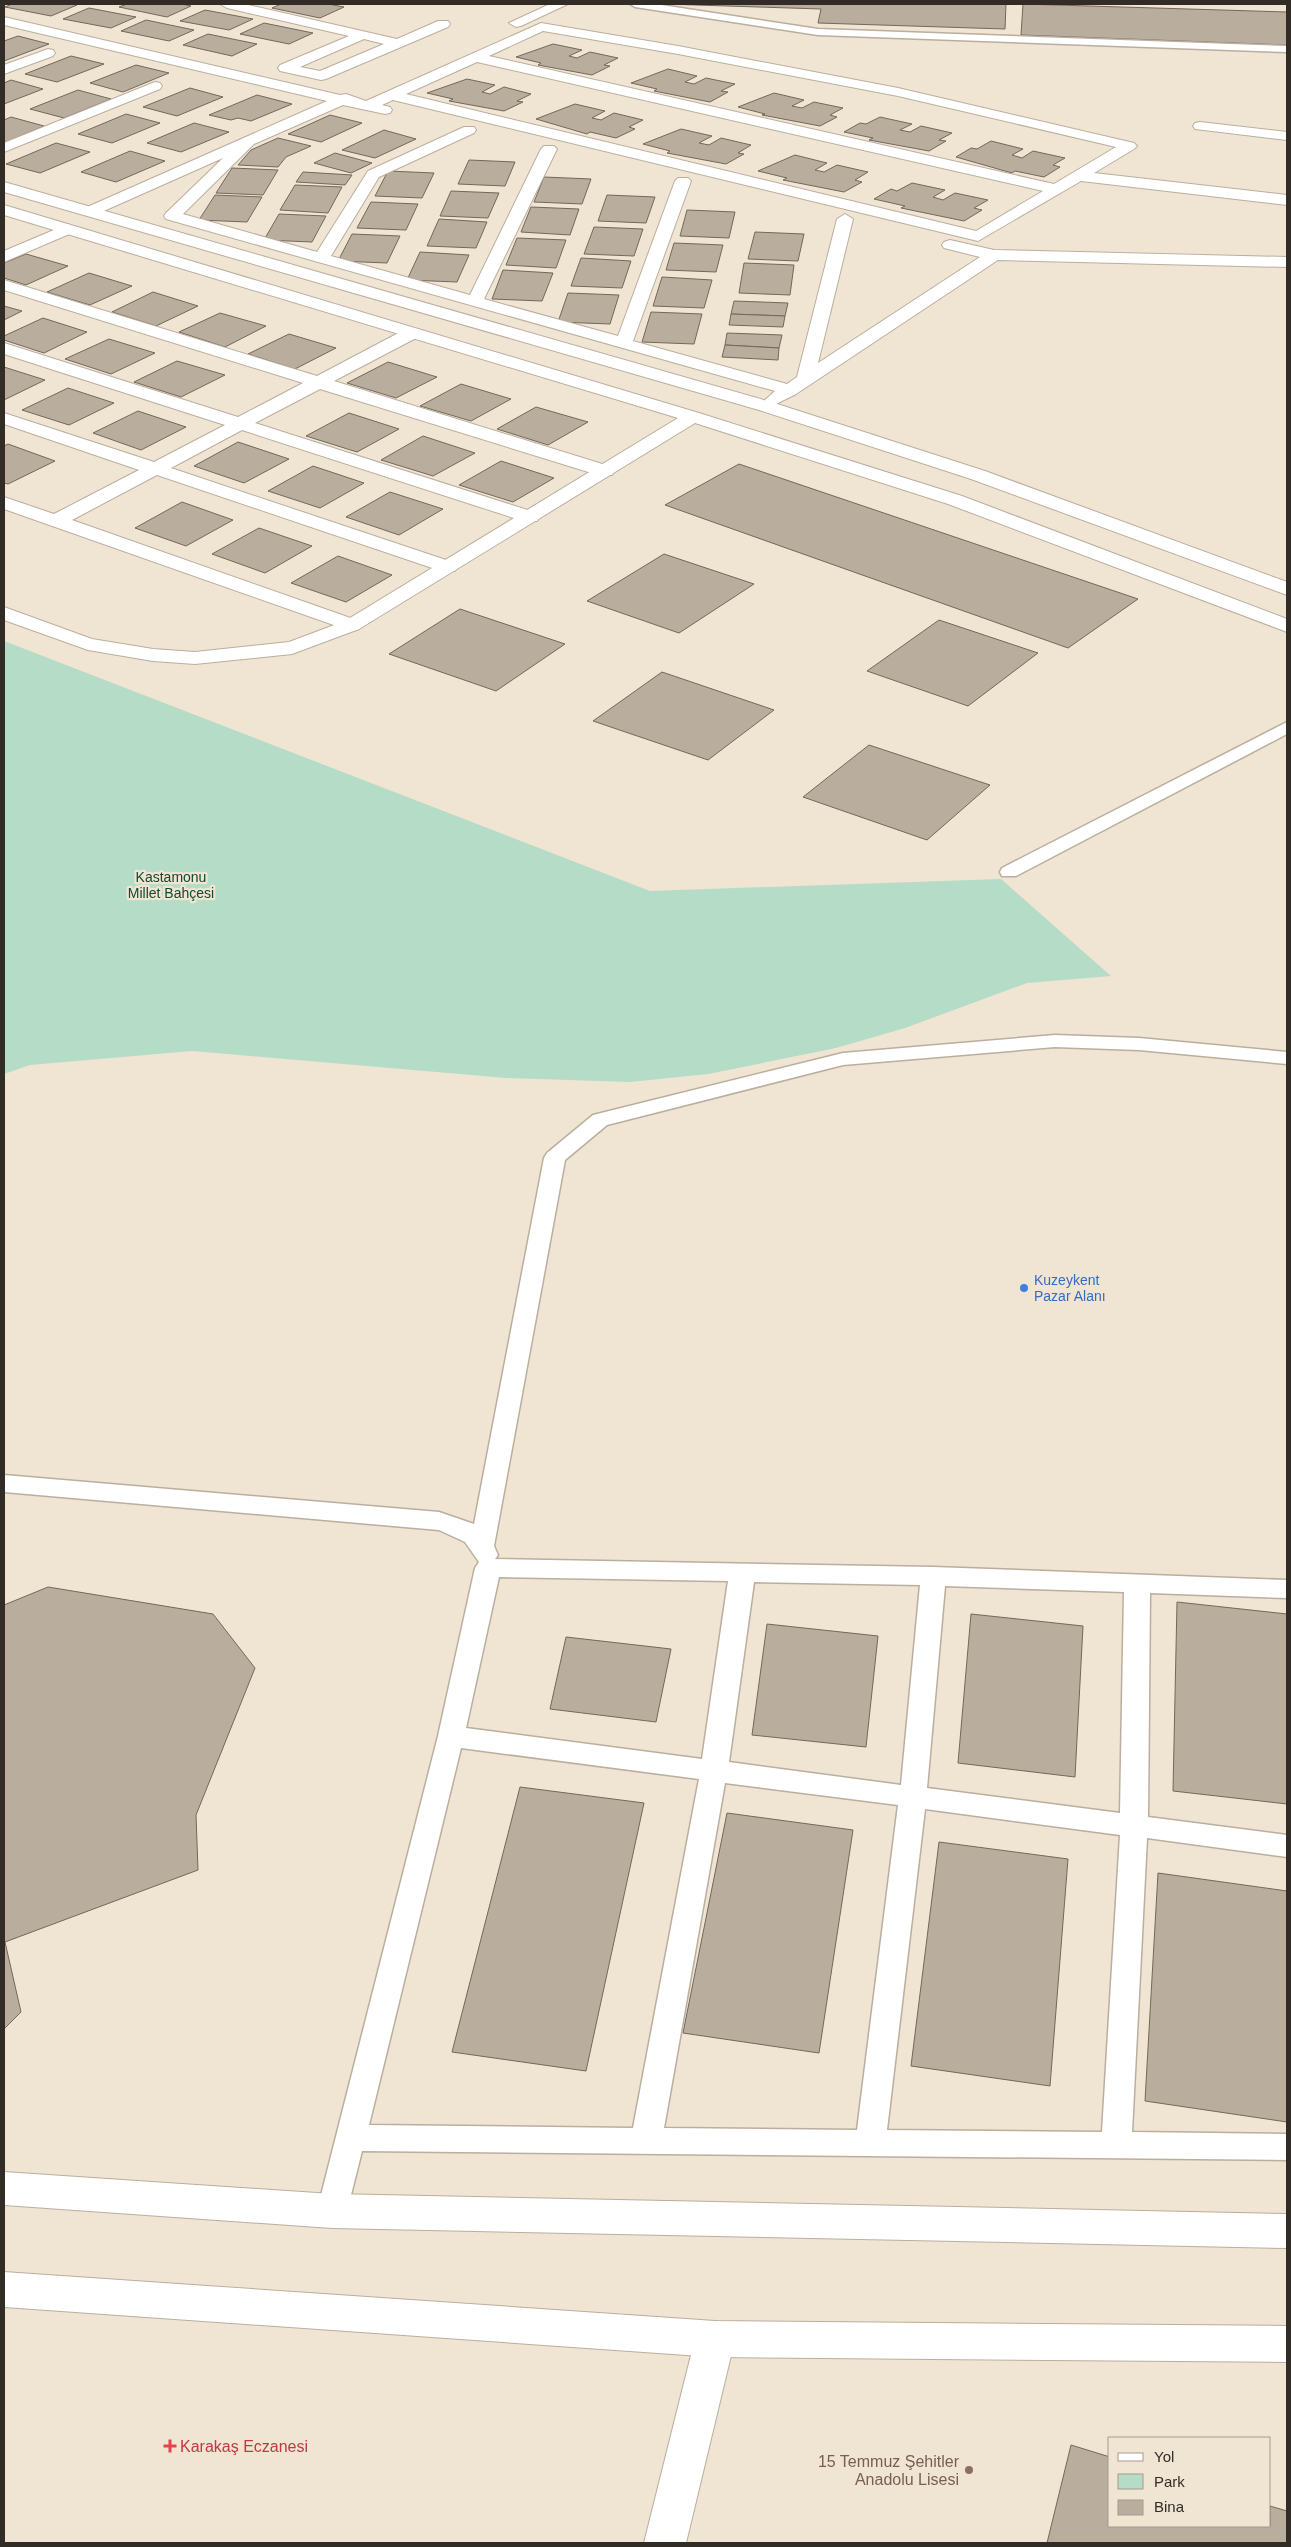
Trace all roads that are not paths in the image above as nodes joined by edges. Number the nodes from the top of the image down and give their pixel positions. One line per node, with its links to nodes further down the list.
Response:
1 (227, 4): 6 (street)
2 (561, 4): 7 (street)
3 (635, 4): 9 (lane)
4 (4, 21): 14 (street)
5 (443, 24): 8 (street)
6 (363, 35): 8 (street); 12 (street)
7 (488, 36)
8 (398, 43): 12 (street)
9 (1287, 49)
10 (48, 53): 13 (street)
11 (475, 57): 17 (street); 32 (street); 36 (street)
12 (285, 68): 14 (street)
13 (4, 70)
14 (256, 80): 18 (street)
15 (155, 86): 28 (street)
16 (360, 92): 18 (street)
17 (391, 95): 19 (street); 36 (street)
18 (341, 100): 19 (street); 26 (street)
19 (368, 106): 20 (street)
20 (396, 112)
21 (442, 123): 23 (street)
22 (1200, 126): 25 (street)
23 (469, 130): 24 (street); 47 (street)
24 (487, 134)
25 (1287, 136)
26 (250, 140): 40 (street); 47 (street)
27 (532, 145): 29 (street)
28 (4, 148)
29 (549, 149): 30 (street); 50 (street)
30 (568, 154)
31 (664, 176): 33 (street)
32 (1079, 176): 36 (street); 38 (street)
33 (683, 181): 35 (street); 52 (street)
34 (4, 186): 40 (street)
35 (702, 186)
36 (1056, 189)
37 (759, 199): 41 (street)
38 (1287, 200)
39 (4, 210): 42 (street)
40 (91, 211): 57 (street)
41 (845, 220): 45 (street); 54 (street)
42 (49, 224): 43 (street); 44 (street)
43 (68, 229): 46 (street); 51 (street)
44 (4, 242)
45 (994, 255): 48 (street); 54 (street)
46 (4, 257)
47 (321, 258): 50 (street)
48 (1287, 262)
49 (4, 285): 55 (street)
50 (476, 302): 52 (street)
51 (412, 333): 55 (street); 58 (street)
52 (624, 343): 56 (street)
53 (4, 348): 60 (street)
54 (806, 380): 56 (street)
55 (318, 382): 60 (street); 62 (street)
56 (790, 390): 57 (street)
57 (765, 406): 67 (street)
58 (693, 417): 62 (street); 70 (street)
59 (4, 418): 61 (street)
60 (240, 424): 61 (street); 64 (street)
61 (155, 469): 65 (street); 66 (street)
62 (605, 471): 64 (street)
63 (4, 503): 65 (street)
64 (530, 517): 66 (street)
65 (56, 521): 69 (street)
66 (448, 567): 69 (street)
67 (1287, 589)
68 (4, 613): 69 (street)
69 (352, 625)
70 (1287, 626)
71 (1287, 727): 72 (lane)
72 (1009, 872)
73 (1287, 1058): 75 (lane)
74 (4, 1483): 75 (lane)
75 (485, 1556): 76 (lane); 80 (lane)
76 (742, 1574): 77 (lane); 81 (lane)
77 (933, 1576): 78 (lane); 82 (lane)
78 (1137, 1583): 79 (lane); 83 (lane)
79 (1287, 1589)
80 (451, 1736): 81 (lane); 85 (lane)
81 (714, 1771): 82 (lane); 86 (lane)
82 (913, 1797): 83 (lane); 87 (lane)
83 (1134, 1826): 84 (lane); 88 (lane)
84 (1287, 1846)
85 (350, 2138): 86 (lane); 91 (lane)
86 (646, 2141): 87 (lane)
87 (870, 2143): 88 (lane)
88 (1116, 2145): 89 (lane)
89 (1287, 2147)
90 (4, 2188): 91 (street)
91 (332, 2211): 92 (street)
92 (1287, 2231)
93 (4, 2289): 94 (street)
94 (715, 2339): 95 (street); 96 (street)
95 (1287, 2344)
96 (666, 2543)

